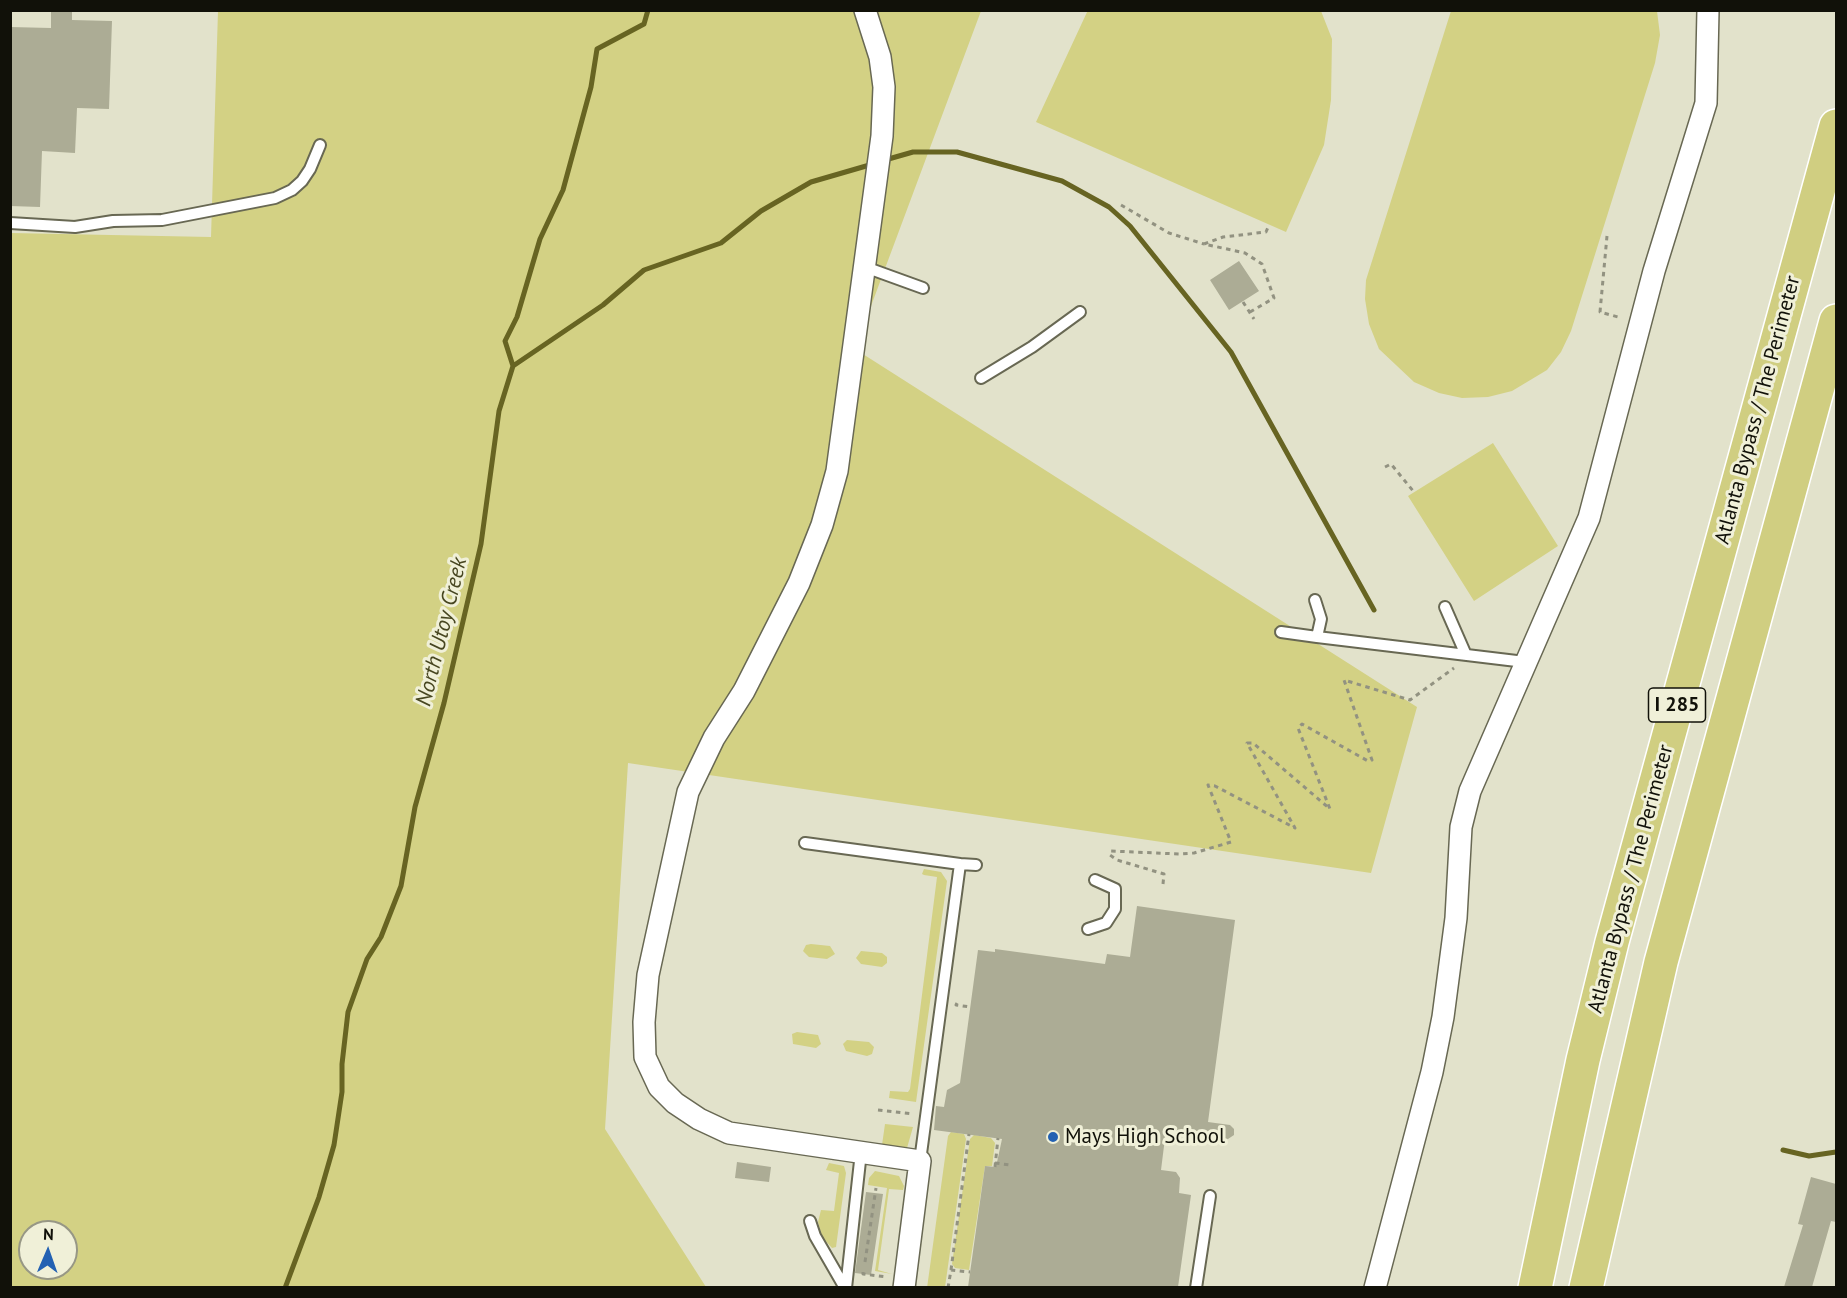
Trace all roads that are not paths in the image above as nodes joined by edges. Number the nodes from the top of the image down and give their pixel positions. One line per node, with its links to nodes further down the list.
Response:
1 (865, 10): 6 (street)
2 (1708, 10): 16 (street)
3 (1836, 126): 30 (highway, Atlanta Bypass / The Perimeter / I 285)
4 (320, 145): 5 (lane)
5 (10, 223)
6 (865, 267): 7 (lane); 22 (street)
7 (923, 288)
8 (1080, 312): 10 (lane)
9 (1836, 321): 31 (highway, I 285)
10 (981, 378)
11 (1315, 600): 14 (lane)
12 (1446, 607): 15 (lane)
13 (1281, 632): 14 (lane)
14 (1317, 637): 15 (lane)
15 (1466, 655): 16 (lane)
16 (1525, 662): 29 (street)
17 (805, 843): 18 (lane)
18 (960, 864): 19 (lane); 23 (lane)
19 (976, 865)
20 (1095, 880): 21 (lane)
21 (1088, 929)
22 (861, 1152): 23 (street); 27 (lane)
23 (920, 1161): 26 (street)
24 (1210, 1196): 28 (lane)
25 (810, 1221): 27 (lane)
26 (898, 1283)
27 (846, 1287)
28 (1196, 1287)
29 (1375, 1287)
30 (1535, 1287)
31 (1586, 1287)

